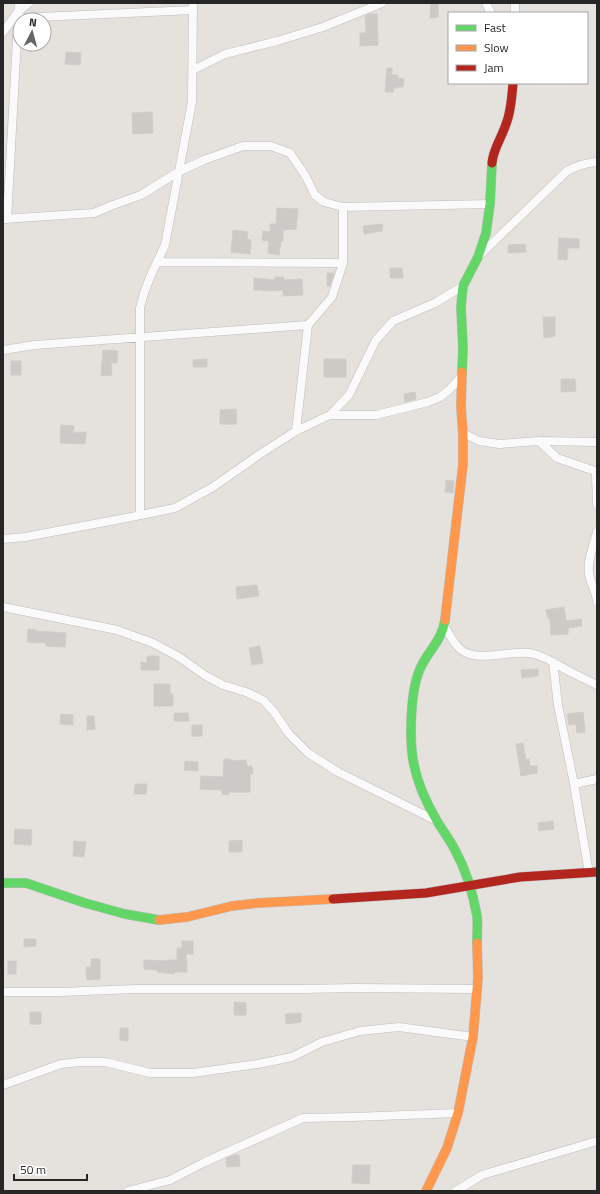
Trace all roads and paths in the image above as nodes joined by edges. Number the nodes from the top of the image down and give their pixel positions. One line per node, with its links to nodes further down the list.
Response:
1 (29, 3): 5 (street)
2 (382, 3): 11 (street)
3 (486, 3): 6 (street)
4 (193, 7): 7 (street); 11 (street)
5 (20, 12)
6 (490, 12)
7 (52, 13)
8 (12, 21): 9 (street)
9 (3, 32)
10 (15, 52): 17 (street)
11 (193, 70): 14 (street)
12 (513, 84): 15 (street)
13 (597, 162): 18 (street)
14 (178, 172): 16 (street); 17 (street); 19 (street)
15 (490, 204): 16 (street); 18 (street)
16 (343, 208): 20 (street)
17 (5, 219)
18 (478, 257): 21 (street)
19 (158, 262): 20 (street); 23 (street)
20 (343, 263): 22 (street)
21 (463, 286): 25 (street); 26 (street)
22 (308, 325): 23 (street); 27 (street)
23 (140, 337): 24 (street); 32 (street)
24 (3, 350)
25 (461, 378): 26 (street); 28 (street)
26 (330, 415): 27 (street)
27 (296, 431): 32 (street)
28 (463, 433): 29 (street); 37 (street)
29 (539, 441): 30 (street); 31 (street)
30 (597, 442)
31 (597, 504)
32 (140, 515): 34 (street)
33 (597, 532): 35 (street)
34 (3, 539)
35 (597, 601)
36 (3, 607): 42 (street)
37 (444, 625): 38 (street); 42 (street)
38 (553, 662): 39 (street); 41 (street)
39 (597, 685)
40 (597, 780): 41 (street)
41 (574, 784): 43 (street)
42 (437, 821): 45 (street)
43 (593, 872): 45 (street)
44 (3, 883): 45 (street)
45 (470, 885): 46 (street)
46 (477, 989): 47 (street); 48 (street)
47 (3, 992)
48 (473, 1037): 49 (street); 50 (street)
49 (3, 1085)
50 (458, 1113): 52 (street); 53 (street)
51 (597, 1141): 54 (street)
52 (128, 1191)
53 (426, 1191)
54 (456, 1191)

